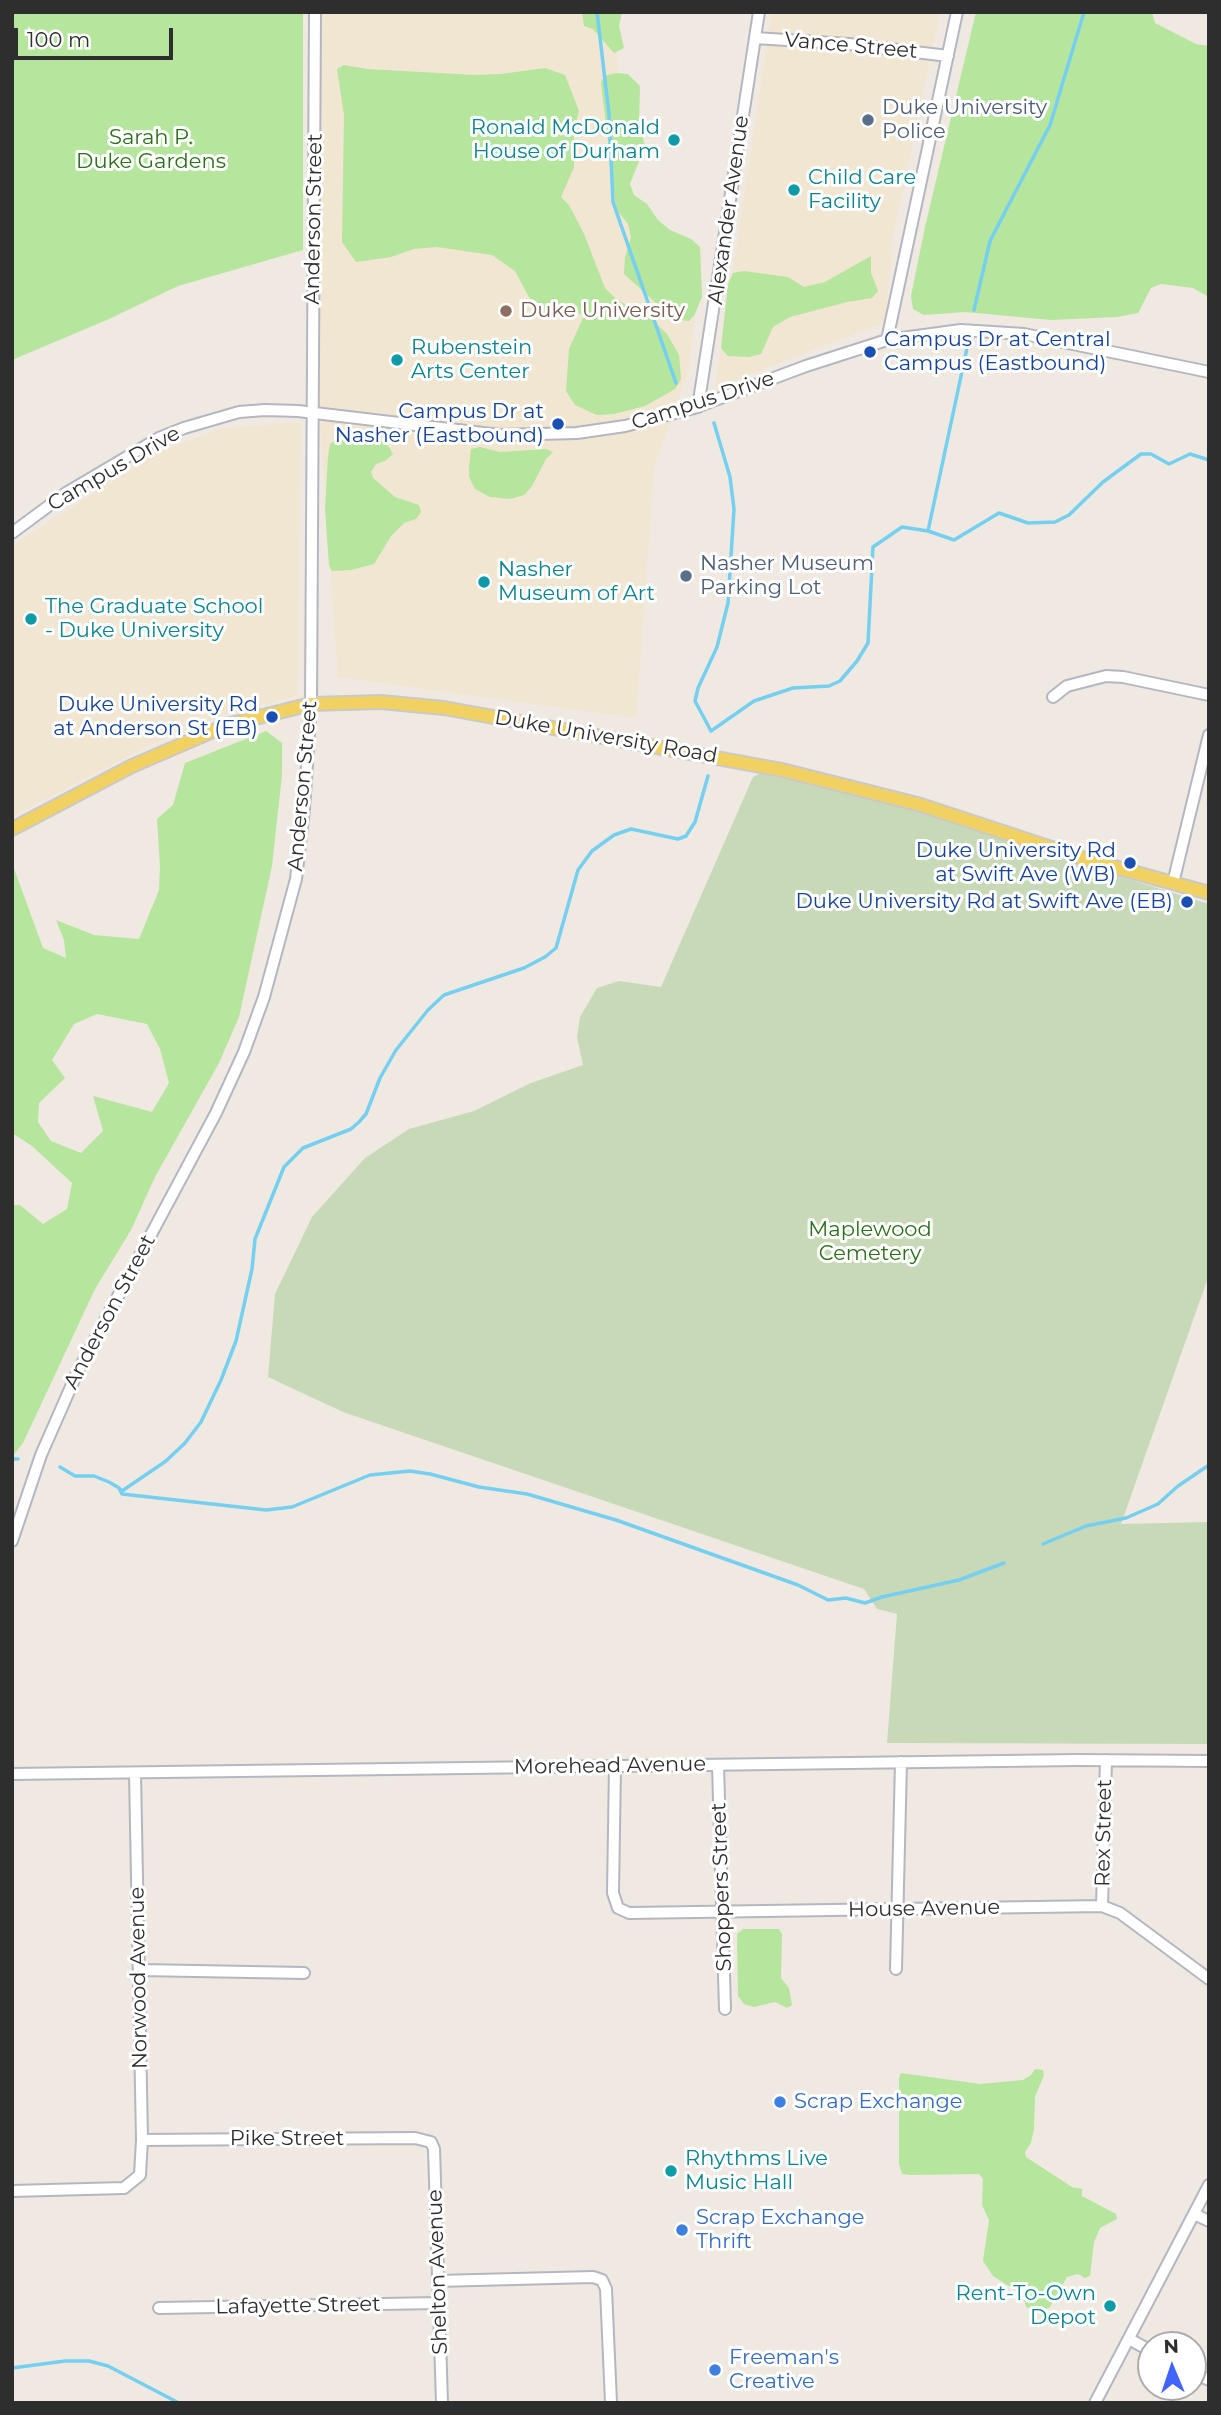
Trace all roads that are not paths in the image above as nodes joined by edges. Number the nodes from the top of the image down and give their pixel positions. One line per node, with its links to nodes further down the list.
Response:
1 (316, 12): 9 (street, Anderson Street)
2 (759, 12): 4 (street, Alexander Avenue)
3 (957, 12): 5 (street)
4 (755, 38): 5 (street, Vance Street); 8 (street, Alexander Avenue)
5 (948, 56): 6 (street)
6 (887, 341): 7 (street, Campus Drive); 8 (street, Campus Drive)
7 (1209, 372)
8 (698, 407): 9 (street, Campus Drive)
9 (312, 413): 10 (street, Campus Drive); 13 (street, Anderson Street)
10 (12, 533)
11 (1209, 695): 12 (street)
12 (1053, 697)
13 (311, 704): 15 (main road, Duke University Road); 16 (main road, Duke University Road); 18 (street, Anderson Street)
14 (1209, 735): 16 (street)
15 (12, 829)
16 (1173, 883): 17 (main road, Duke University Road)
17 (1209, 893)
18 (12, 1541)
19 (1106, 1760): 20 (street, Morehead Avenue); 21 (street, Morehead Avenue); 26 (street, Rex Street)
20 (1209, 1761)
21 (901, 1762): 22 (street, Morehead Avenue); 27 (street)
22 (718, 1765): 23 (street, Morehead Avenue); 28 (street, Shoppers Street)
23 (615, 1766): 24 (street, Morehead Avenue); 28 (street, House Avenue)
24 (135, 1773): 25 (street, Morehead Avenue); 30 (street, Norwood Avenue)
25 (12, 1774)
26 (1102, 1906): 27 (street, House Avenue); 32 (street, House Avenue)
27 (897, 1910): 28 (street, House Avenue); 29 (street)
28 (723, 1912): 33 (street, Shoppers Street)
29 (896, 1969)
30 (140, 1970): 31 (street); 34 (street, Norwood Avenue)
31 (304, 1973)
32 (1209, 1979)
33 (725, 2009)
34 (142, 2140): 35 (street, Pike Street); 37 (street, Norwood Avenue)
35 (430, 2142): 40 (street, Shelton Avenue)
36 (1209, 2185): 38 (street)
37 (12, 2191)
38 (1194, 2214): 39 (street); 43 (street)
39 (1209, 2221)
40 (437, 2281): 41 (street, Shelton Avenue); 46 (street)
41 (438, 2303): 42 (street, Lafayette Street); 45 (street, Shelton Avenue)
42 (159, 2308)
43 (1129, 2339): 44 (street); 47 (street)
44 (1137, 2343)
45 (442, 2403)
46 (611, 2403)
47 (1095, 2403)

